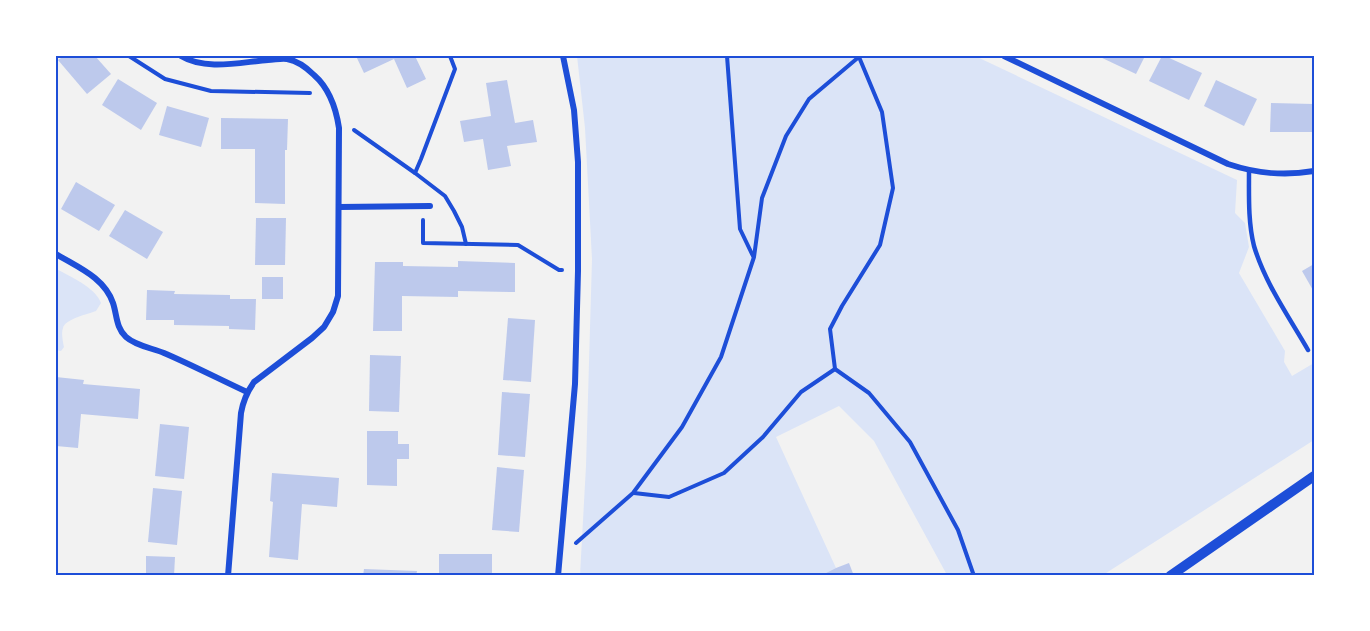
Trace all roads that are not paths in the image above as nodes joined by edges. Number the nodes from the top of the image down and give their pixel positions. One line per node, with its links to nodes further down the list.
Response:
1 (181, 56): 7 (street)
2 (563, 56): 13 (street)
3 (1004, 56): 4 (street)
4 (1249, 171): 5 (street); 9 (lane)
5 (1314, 171)
6 (430, 206): 7 (street)
7 (339, 207): 10 (street)
8 (56, 254): 10 (street)
9 (1308, 350)
10 (247, 392): 12 (street)
11 (1314, 476): 14 (street)
12 (228, 576)
13 (558, 576)
14 (1170, 576)

